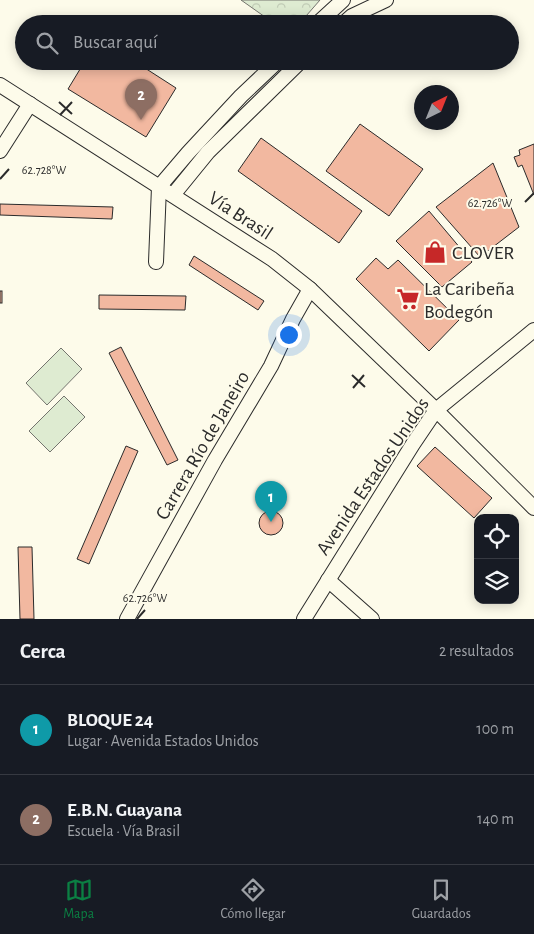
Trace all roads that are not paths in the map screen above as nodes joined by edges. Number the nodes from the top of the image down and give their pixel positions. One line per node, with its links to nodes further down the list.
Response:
1 (343, 0): 4 (street); 5 (street)
2 (386, 0): 3 (street)
3 (364, 4): 6 (street)
4 (327, 15)
5 (347, 15)
6 (353, 15)
7 (269, 70): 12 (street)
8 (292, 70): 13 (street)
9 (0, 85): 10 (street, Vía Brasil)
10 (30, 104): 11 (street); 12 (street, Vía Brasil)
11 (0, 152)
12 (159, 187): 13 (street, Vía Brasil); 14 (street)
13 (172, 195): 15 (street, Vía Brasil)
14 (156, 262)
15 (310, 290): 17 (street, Vía Brasil); 20 (street, Carrera Río de Janeiro)
16 (534, 330): 17 (street, Avenida Estados Unidos)
17 (436, 410): 18 (street, Vía Brasil); 19 (street, Avenida Estados Unidos)
18 (534, 508)
19 (328, 580): 21 (street, Avenida Estados Unidos); 22 (street)
20 (126, 619)
21 (304, 619)
22 (372, 619)

